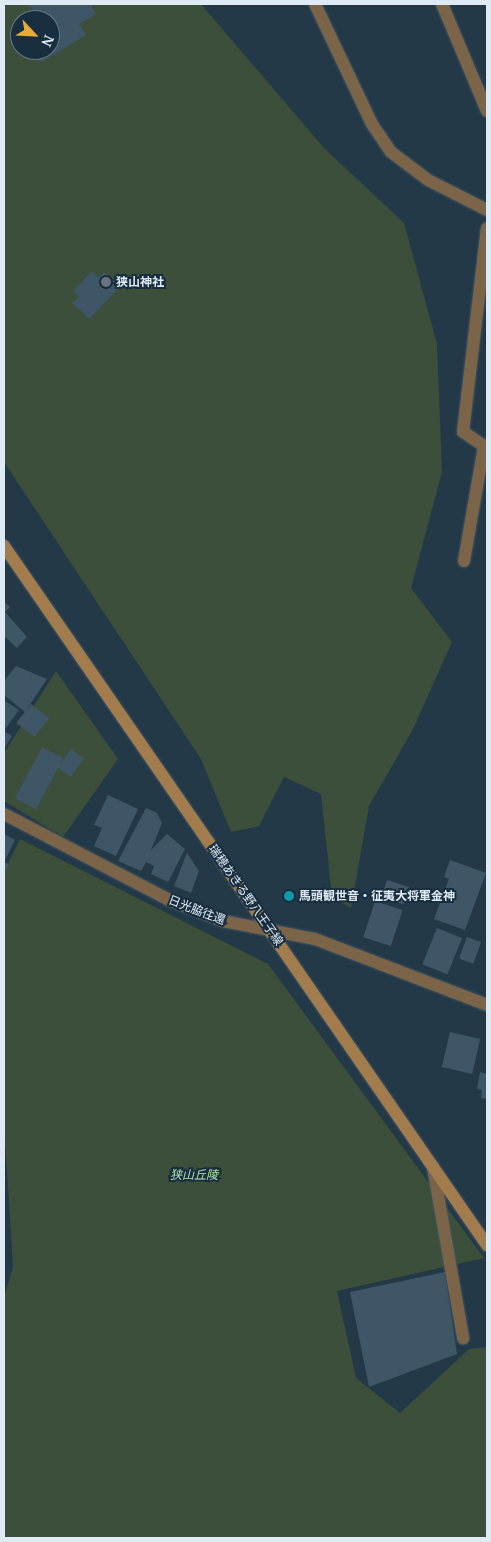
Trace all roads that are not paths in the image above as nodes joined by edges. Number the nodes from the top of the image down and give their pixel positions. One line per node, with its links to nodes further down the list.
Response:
1 (315, 4): 4 (street)
2 (442, 4): 3 (street)
3 (487, 111)
4 (487, 210)
5 (487, 228): 6 (street)
6 (486, 447): 8 (street)
7 (4, 546): 10 (main road, 瑞穂あきる野八王子線)
8 (464, 562)
9 (4, 814): 10 (street, 日光脇往還)
10 (272, 931): 11 (street, 日光脇往還); 12 (main road, 瑞穂あきる野八王子線)
11 (487, 1005)
12 (433, 1167): 13 (main road, 瑞穂あきる野八王子線); 14 (street)
13 (487, 1245)
14 (462, 1338)

